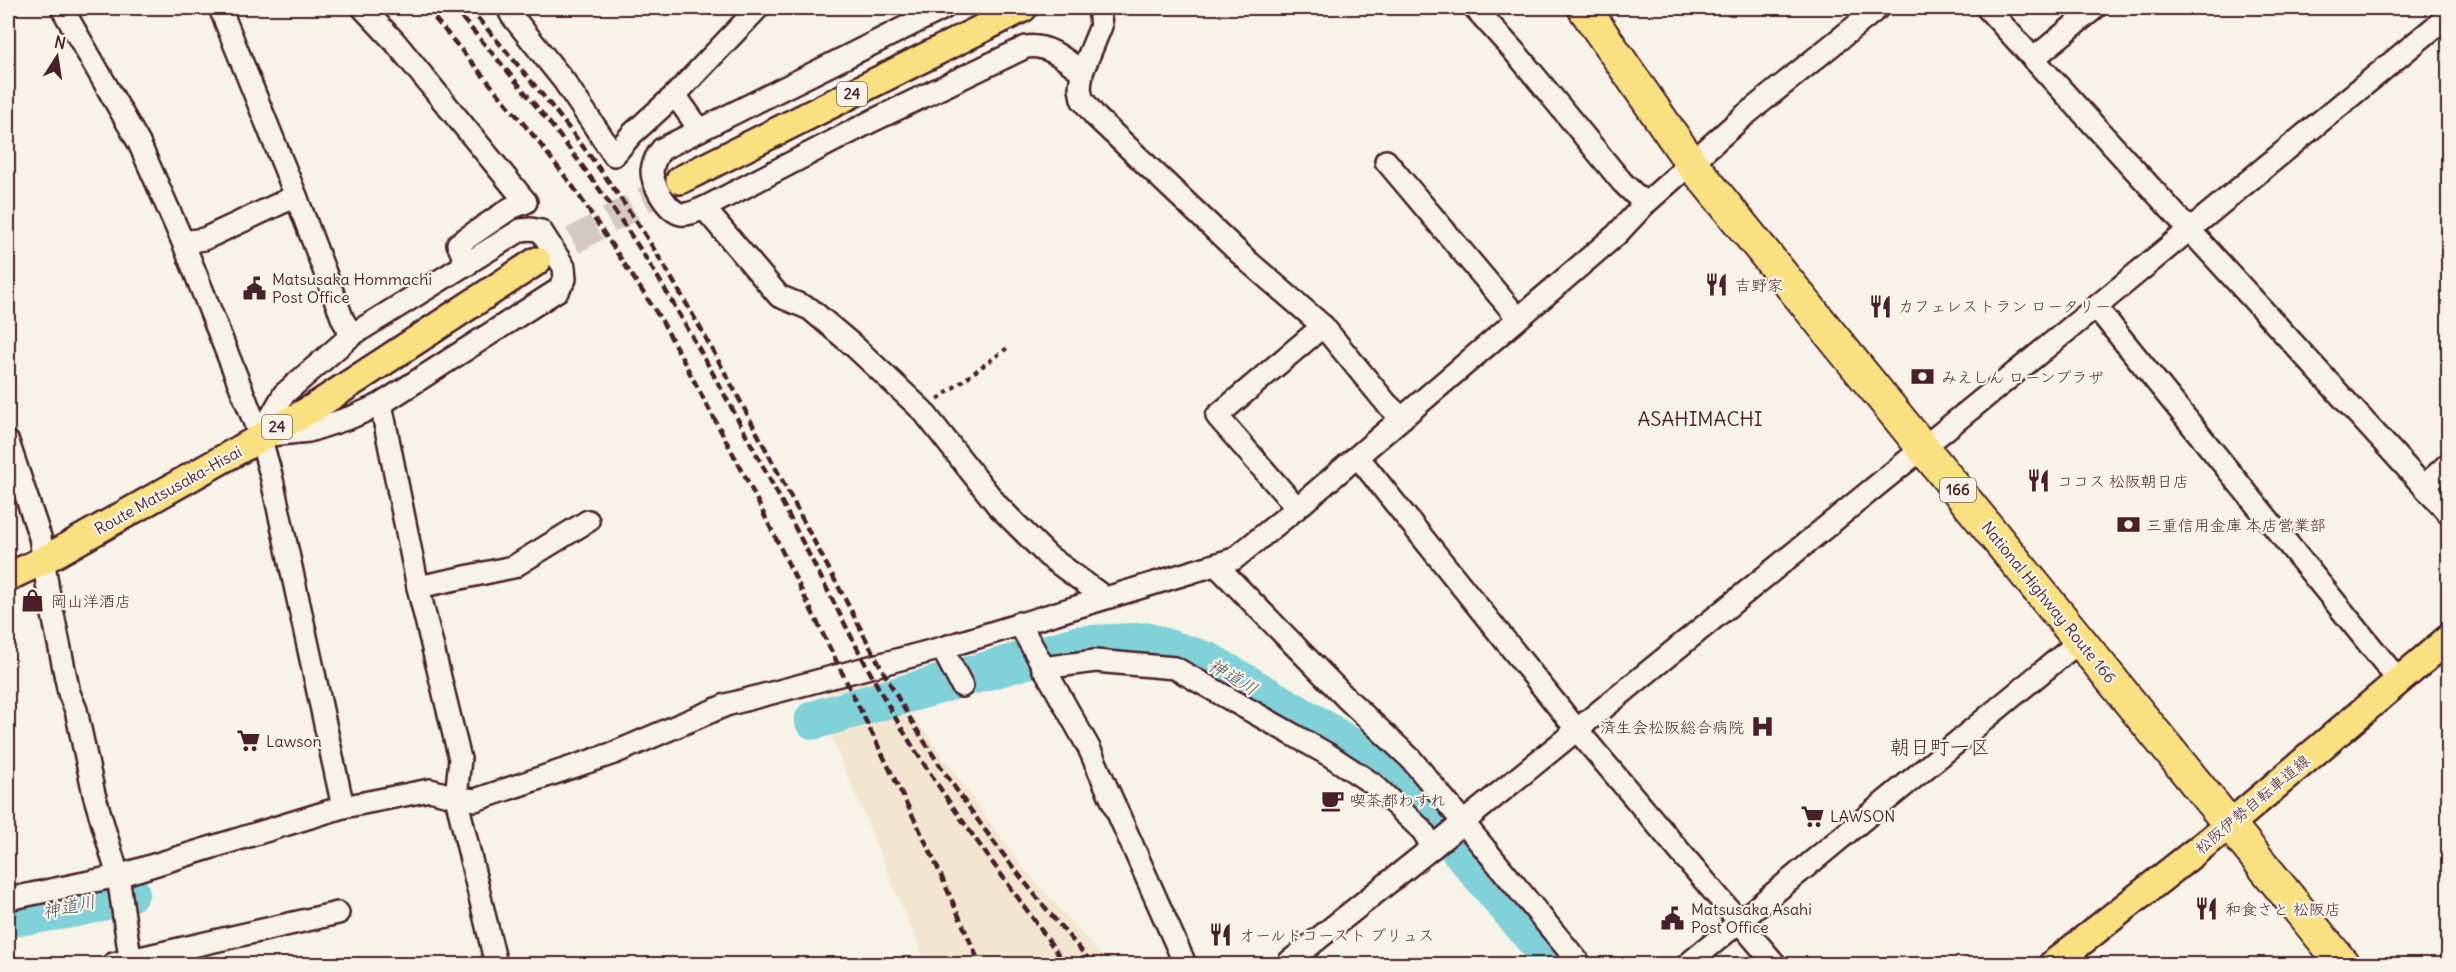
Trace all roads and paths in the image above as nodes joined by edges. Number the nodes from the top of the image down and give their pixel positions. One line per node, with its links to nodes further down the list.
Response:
1 (62, 8): 27 (street)
2 (220, 8): 23 (street)
3 (363, 8): 29 (street)
4 (508, 8): 18 (street)
5 (758, 8): 18 (street)
6 (944, 8): 19 (street)
7 (1023, 8): 22 (main road, 24)
8 (1099, 8): 17 (street)
9 (1475, 8): 24 (street)
10 (1584, 8): 21 (highway, National Highway Route 166 / 166)
11 (1878, 8): 21 (street)
12 (1987, 8): 16 (street)
13 (2095, 8): 16 (street)
14 (2443, 8): 15 (street)
15 (2448, 16): 26 (street)
16 (2033, 59): 26 (street)
17 (1082, 72): 25 (street); 32 (street)
18 (675, 95): 19 (street)
19 (700, 130): 25 (street)
20 (1386, 161): 31 (street)
21 (1692, 164): 24 (street); 40 (highway, National Highway Route 166 / 166)
22 (680, 180)
23 (296, 196): 27 (street); 33 (street)
24 (1645, 204): 31 (street)
25 (704, 208): 36 (street)
26 (2190, 229): 30 (street); 43 (street)
27 (183, 242): 38 (street)
28 (537, 261): 38 (main road, Route Matsusaka-Hisai / 24)
29 (467, 264): 33 (street); 35 (street)
30 (2097, 307): 40 (street); 57 (street)
31 (1518, 318): 37 (street)
32 (1323, 326): 37 (street); 44 (street)
33 (352, 335): 38 (street)
34 (1010, 346): 36 (path)
35 (381, 404): 38 (street); 50 (street)
36 (923, 411): 51 (street)
37 (1402, 418): 41 (street)
38 (260, 436): 47 (main road, Route Matsusaka-Hisai / 24); 61 (street)
39 (8, 442): 47 (street)
40 (1923, 446): 54 (highway, National Highway Route 166 / 166); 59 (street)
41 (1358, 457): 44 (street); 59 (street)
42 (2448, 464): 43 (street)
43 (2424, 486): 45 (street)
44 (1297, 508): 48 (street)
45 (2448, 513)
46 (588, 521): 50 (street)
47 (44, 560): 49 (main road, Route Matsusaka-Hisai / 24); 65 (street)
48 (1216, 565): 51 (street); 62 (street)
49 (8, 577)
50 (418, 586): 60 (street)
51 (1104, 597): 52 (street)
52 (1019, 623): 55 (street); 56 (street)
53 (2448, 639): 57 (main road, 松阪伊勢自転車道線)
54 (2081, 640): 63 (highway, National Highway Route 166 / 166); 68 (street)
55 (942, 648): 58 (street); 60 (street)
56 (1043, 668): 64 (street); 72 (street)
57 (2398, 681): 63 (main road, 松阪伊勢自転車道線)
58 (962, 686)
59 (1577, 730): 62 (street); 68 (street)
60 (456, 797): 61 (street); 71 (street)
61 (343, 807): 65 (street)
62 (1461, 824): 64 (street); 74 (street)
63 (2229, 825): 69 (highway, National Highway Route 166 / 166); 77 (main road, 松阪伊勢自転車道線)
64 (1436, 844): 73 (street)
65 (119, 889): 66 (street); 70 (street)
66 (8, 899)
67 (338, 913): 70 (street)
68 (1741, 922): 75 (street); 76 (street)
69 (2332, 961)
70 (125, 963)
71 (496, 964)
72 (1185, 964)
73 (1289, 964)
74 (1580, 964)
75 (1688, 964)
76 (1775, 964)
77 (2053, 964)

